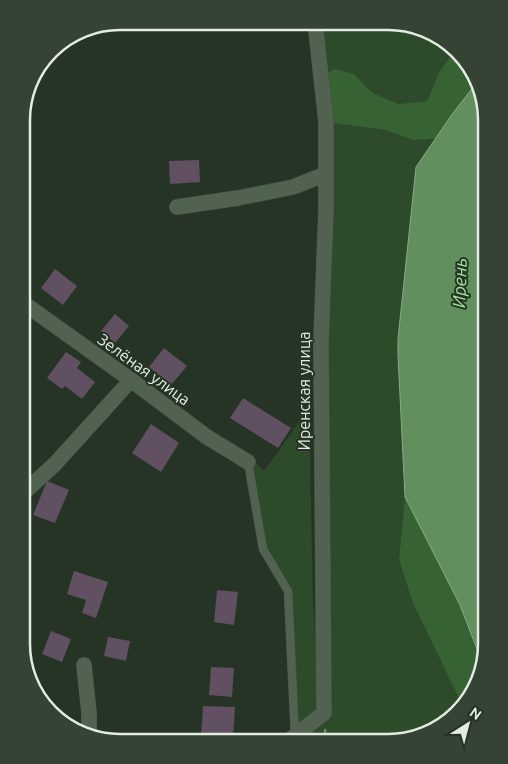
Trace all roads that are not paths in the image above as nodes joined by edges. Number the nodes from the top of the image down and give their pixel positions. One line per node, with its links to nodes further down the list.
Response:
1 (316, 30): 2 (street, Иренская улица)
2 (326, 174): 3 (street); 11 (street, Иренская улица)
3 (177, 207)
4 (30, 308): 5 (street, Зелёная улица)
5 (131, 380): 6 (street, Зелёная улица); 7 (street)
6 (248, 462): 10 (lane)
7 (30, 487)
8 (84, 665): 9 (street)
9 (89, 729)
10 (291, 734)
11 (297, 734)

